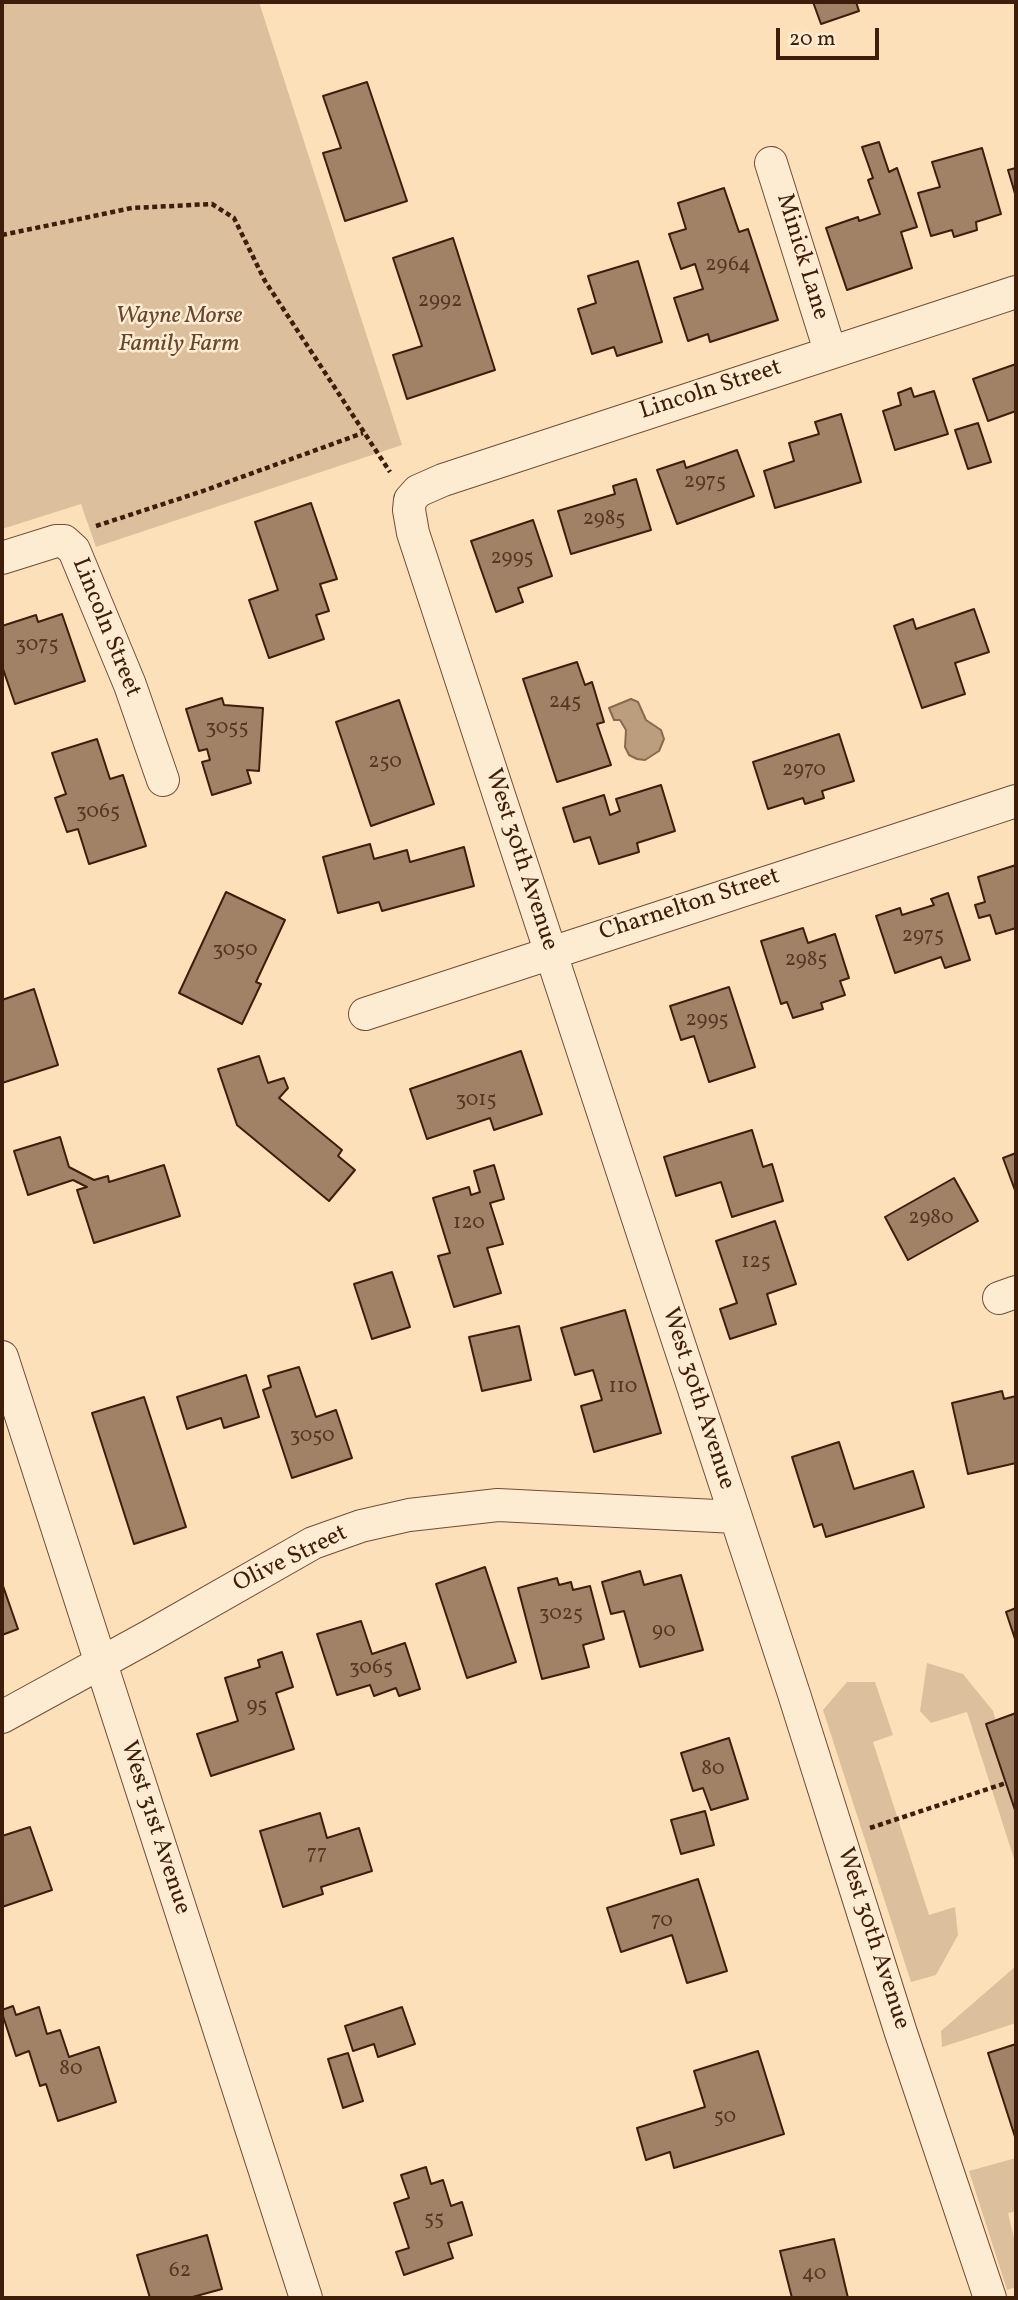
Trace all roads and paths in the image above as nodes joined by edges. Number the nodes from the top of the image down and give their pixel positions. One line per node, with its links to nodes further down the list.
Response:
1 (771, 163): 4 (street, Minick Lane)
2 (2, 235): 5 (path)
3 (1016, 292): 4 (street, Lincoln Street)
4 (830, 351): 6 (street, Lincoln Street)
5 (363, 433): 6 (path); 7 (path)
6 (410, 500): 11 (street, West 30th Avenue)
7 (64, 541): 8 (street, Lincoln Street); 9 (street, Lincoln Street)
8 (2, 558)
9 (163, 780)
10 (1016, 801): 11 (street, Charnelton Street)
11 (550, 952): 12 (street, Charnelton Street); 14 (street, West 30th Avenue)
12 (365, 1014)
13 (2, 1357): 15 (street, West 31st Avenue)
14 (736, 1517): 15 (street, Olive Street); 20 (street, West 30th Avenue)
15 (100, 1663): 16 (street, Olive Street); 19 (street, West 31st Avenue)
16 (2, 1717)
17 (1006, 1783): 18 (path)
18 (859, 1831)
19 (306, 2298)
20 (990, 2298)

